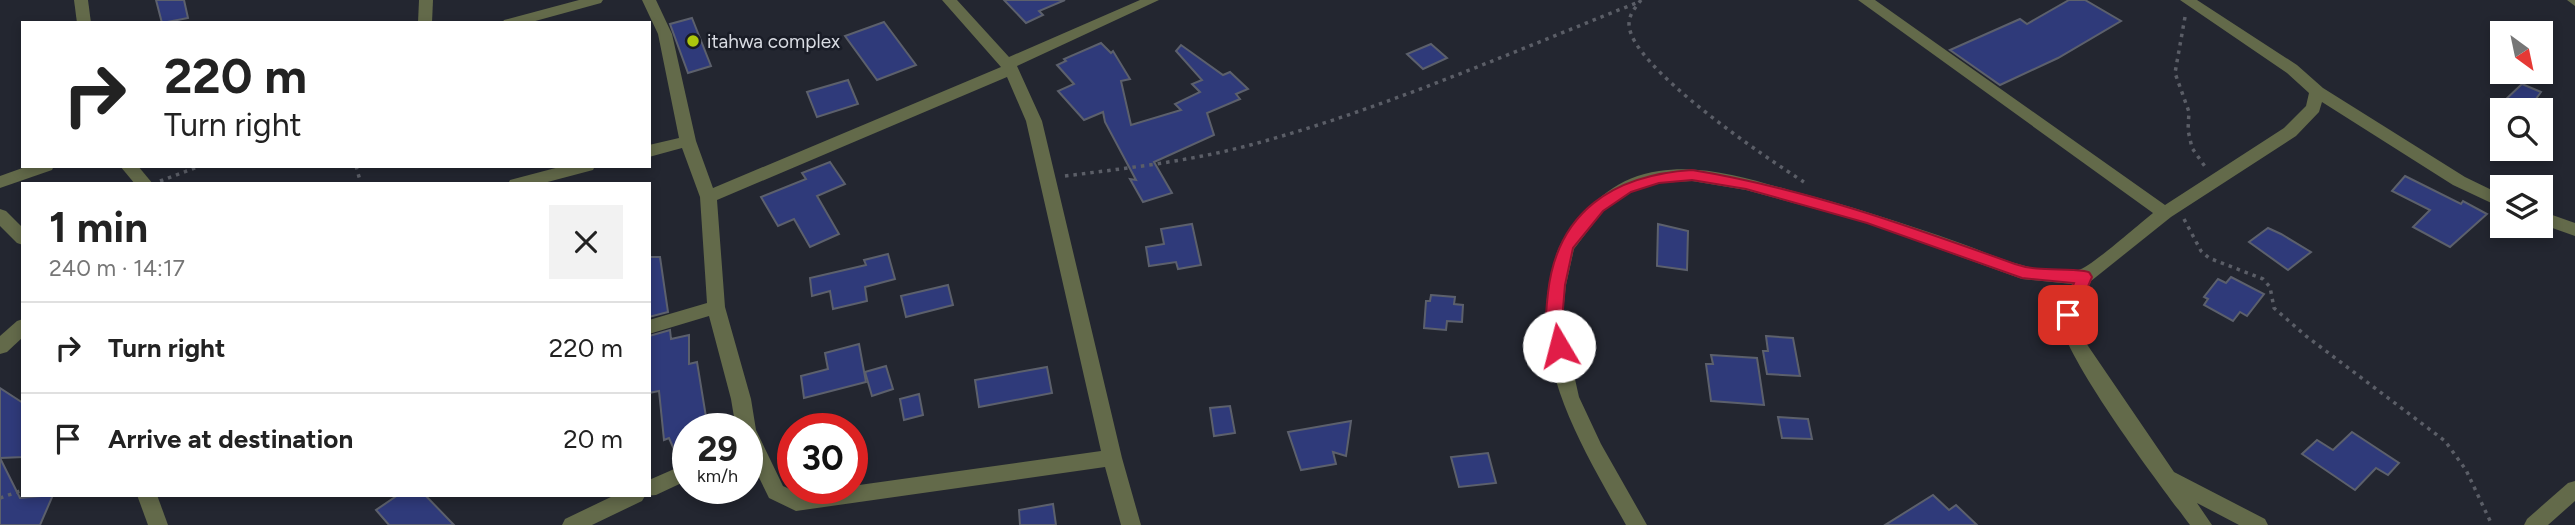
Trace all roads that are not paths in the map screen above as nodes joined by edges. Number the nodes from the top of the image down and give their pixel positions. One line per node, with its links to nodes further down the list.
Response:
1 (81, 0): 9 (street)
2 (426, 0): 10 (street)
3 (596, 0): 11 (street)
4 (649, 0): 14 (street)
5 (949, 0): 12 (street)
6 (1152, 0): 12 (street)
7 (1865, 0): 24 (street)
8 (2187, 0): 13 (street)
9 (84, 21)
10 (425, 21)
11 (517, 21)
12 (1009, 67): 23 (street); 35 (street)
13 (2317, 92): 22 (street); 24 (street)
14 (688, 141): 15 (street); 23 (street)
15 (651, 150)
16 (40, 168): 19 (street)
17 (130, 168): 20 (street)
18 (579, 168): 21 (street)
19 (0, 181)
20 (143, 182)
21 (524, 182)
22 (2490, 196)
23 (708, 197): 30 (street)
24 (2171, 209): 29 (street)
25 (0, 215): 28 (street)
26 (2553, 221): 27 (street)
27 (2575, 229)
28 (21, 237)
29 (2084, 277): 37 (street); 46 (street)
30 (716, 307): 31 (street); 34 (street)
31 (651, 326)
32 (21, 329): 33 (street)
33 (0, 347)
34 (742, 413)
35 (1112, 458): 36 (street); 45 (street)
36 (763, 466)
37 (2164, 474): 47 (street); 48 (street)
38 (672, 478): 39 (street)
39 (651, 488)
40 (2575, 489): 49 (street)
41 (148, 497): 43 (street)
42 (631, 497): 44 (street)
43 (158, 525)
44 (572, 525)
45 (1131, 525)
46 (1637, 525)
47 (2202, 525)
48 (2258, 525)
49 (2534, 525)

